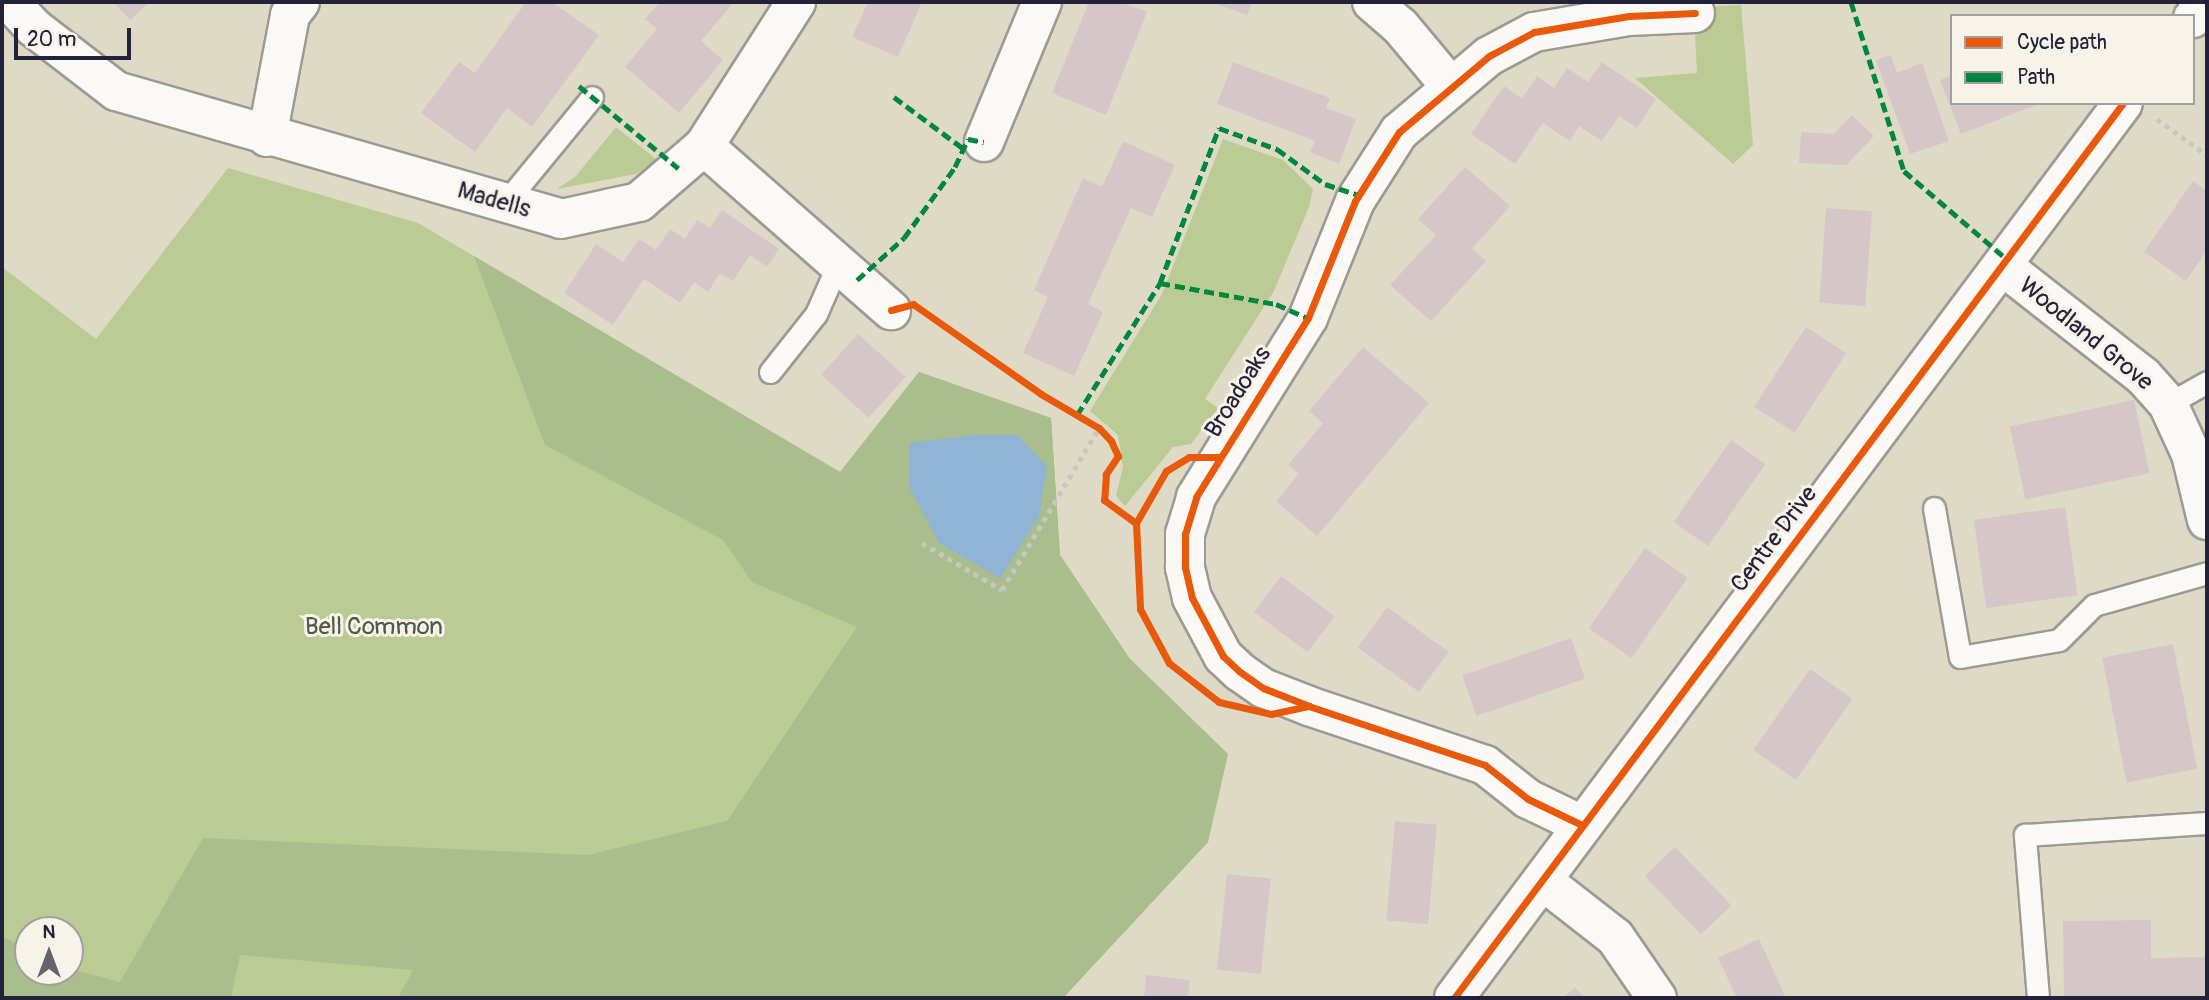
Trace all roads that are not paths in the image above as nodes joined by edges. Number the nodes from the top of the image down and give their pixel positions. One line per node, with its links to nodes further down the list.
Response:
1 (10, 2): 11 (street, Madells)
2 (300, 2): 11 (street)
3 (796, 2): 13 (street, Madells)
4 (1042, 2): 12 (street)
5 (1372, 2): 8 (street)
6 (1628, 9): 7 (street, Broadoaks); 8 (street, Broadoaks)
7 (1695, 13)
8 (1451, 87): 25 (street, Broadoaks)
9 (592, 97): 14 (lane)
10 (2134, 107): 16 (street, Centre Drive)
11 (267, 137): 14 (street, Madells)
12 (984, 142)
13 (704, 146): 14 (street, Madells); 15 (street)
14 (505, 203)
15 (838, 264): 17 (street); 18 (lane)
16 (2004, 267): 20 (street, Woodland Grove); 25 (street, Centre Drive)
17 (891, 310)
18 (770, 372)
19 (2207, 382): 20 (lane)
20 (2168, 404): 22 (street, Woodland Grove)
21 (1934, 508): 23 (lane)
22 (2207, 520)
23 (2207, 573)
24 (2207, 823): 29 (lane)
25 (1582, 825): 26 (street, Centre Drive)
26 (1543, 881): 27 (street, Centre Drive); 28 (street)
27 (1454, 998)
28 (1657, 998)
29 (2038, 998)

